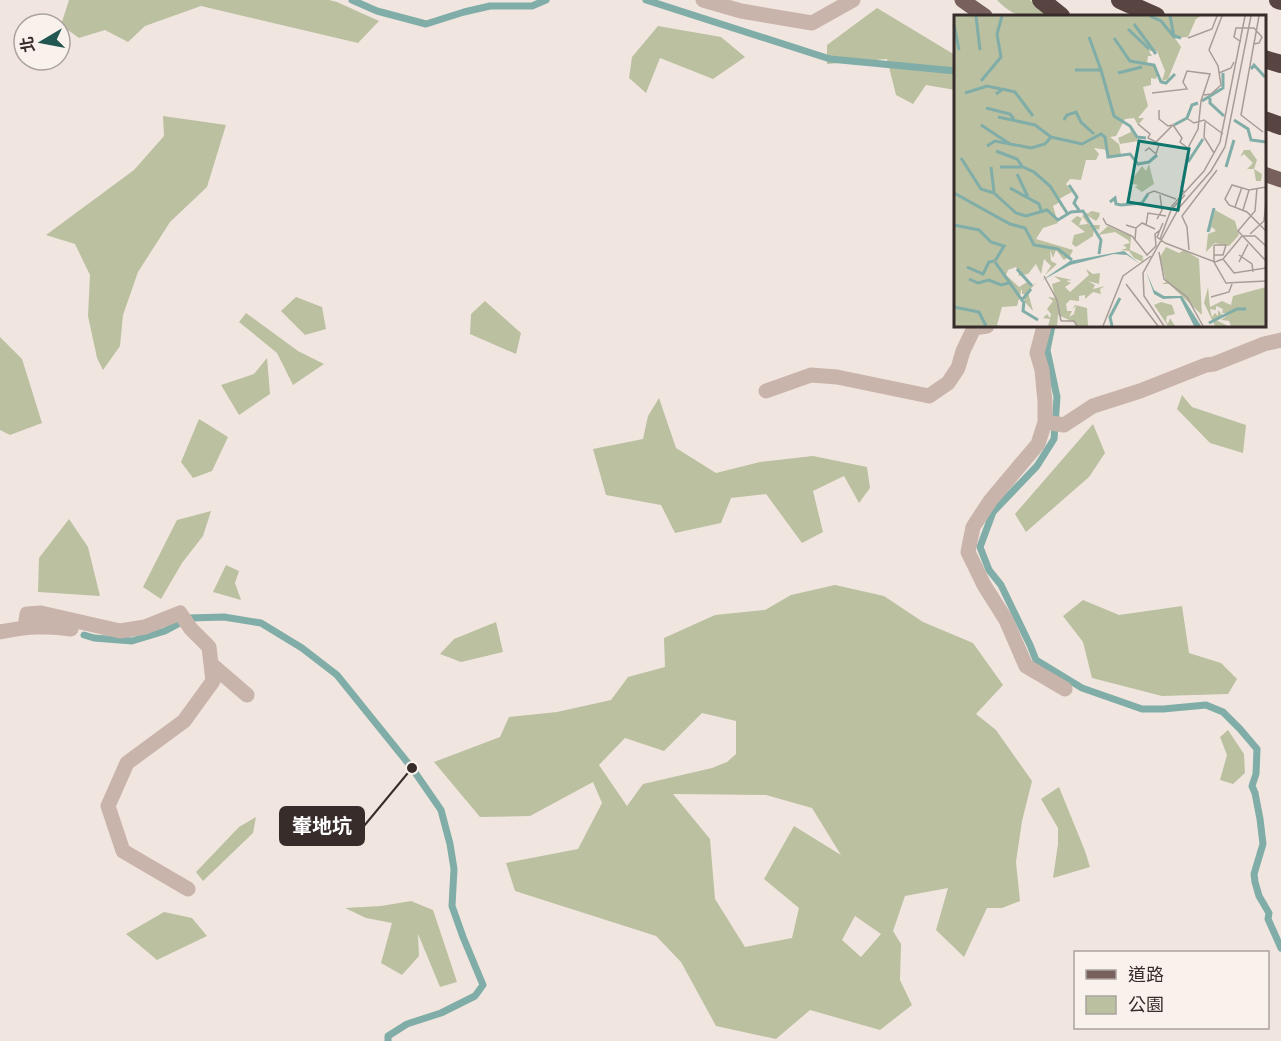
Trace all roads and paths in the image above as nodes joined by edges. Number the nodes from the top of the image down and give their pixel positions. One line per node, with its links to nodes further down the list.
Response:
1 (703, 0): 2 (street)
2 (853, 0)
3 (962, 0): 6 (main road)
4 (1041, 0): 7 (highway)
5 (1120, 0): 8 (highway)
6 (983, 15)
7 (1060, 15)
8 (1154, 15)
9 (1266, 60): 10 (highway)
10 (1281, 64)
11 (1266, 121): 12 (highway)
12 (1281, 126)
13 (1266, 175): 14 (main road)
14 (1281, 180)
15 (980, 327): 18 (street)
16 (1044, 327): 19 (street)
17 (1281, 340): 19 (street)
18 (766, 391)
19 (1053, 423): 24 (street)
20 (24, 627): 21 (street); 22 (street); 23 (street)
21 (74, 630)
22 (0, 632)
23 (211, 664): 25 (street); 26 (street)
24 (1065, 689)
25 (247, 695)
26 (188, 888)

